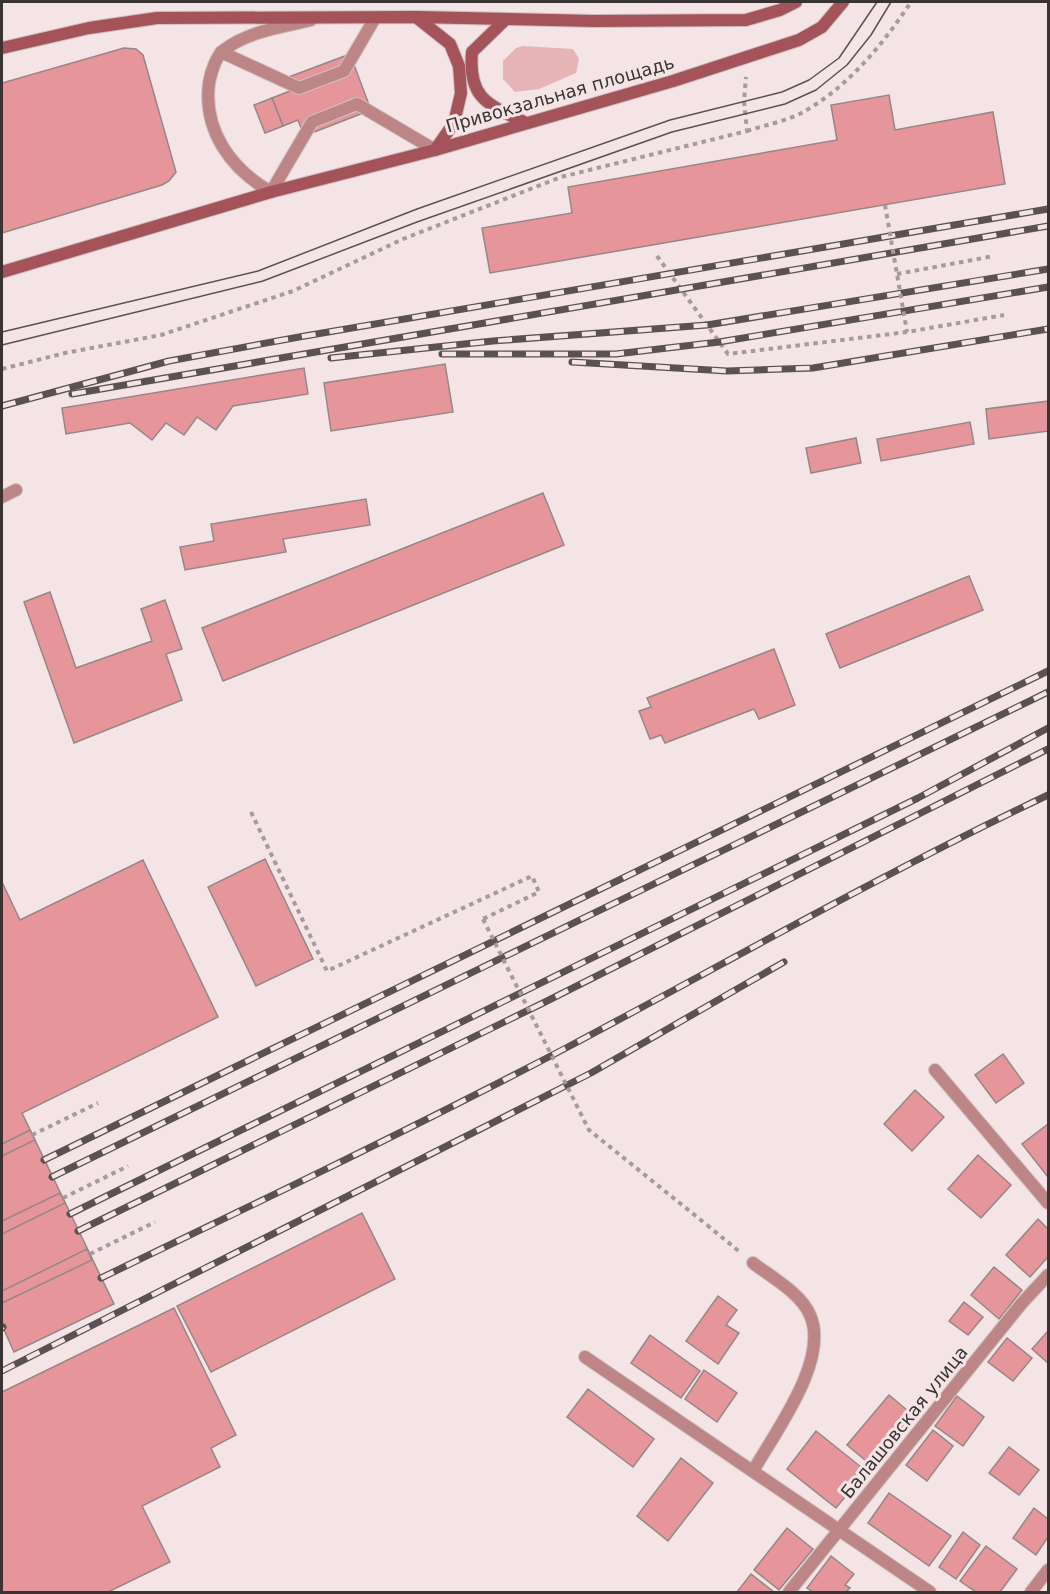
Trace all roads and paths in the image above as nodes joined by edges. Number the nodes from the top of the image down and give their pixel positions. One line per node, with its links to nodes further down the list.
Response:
1 (796, 2): 7 (main road)
2 (843, 2): 10 (main road, Привокзальная площадь)
3 (911, 2): 12 (path)
4 (416, 17): 5 (main road); 7 (main road); 13 (main road)
5 (375, 18): 6 (main road); 9 (street)
6 (316, 19): 8 (main road); 9 (street)
7 (505, 20): 11 (main road)
8 (2, 48)
9 (221, 52): 14 (street)
10 (747, 57): 11 (main road, Привокзальная площадь); 12 (path)
11 (524, 122): 13 (main road, Привокзальная площадь)
12 (747, 131): 22 (path)
13 (435, 150): 14 (main road, Привокзальная площадь); 14 (street)
14 (272, 192): 18 (main road, Привокзальная площадь)
15 (885, 205): 19 (path, bridge)
16 (657, 256): 21 (path)
17 (994, 256): 19 (path)
18 (2, 272)
19 (897, 274): 21 (path, bridge)
20 (1004, 315): 21 (path)
21 (907, 332)
22 (2, 369)
23 (16, 490): 24 (street)
24 (2, 497)
25 (251, 812): 34 (path, bridge)
26 (934, 1070): 31 (street)
27 (98, 1103): 28 (path)
28 (32, 1135)
29 (128, 1166): 30 (path)
30 (63, 1198)
31 (1048, 1203)
32 (155, 1222): 33 (path)
33 (90, 1254)
34 (753, 1263): 37 (street)
35 (1048, 1275): 38 (street, Балашовская улица)
36 (585, 1357): 37 (street)
37 (753, 1471): 38 (street)
38 (840, 1529): 40 (street, Балашовская улица); 41 (street)
39 (1048, 1570): 42 (street)
40 (789, 1593)
41 (930, 1593)
42 (1031, 1593)

